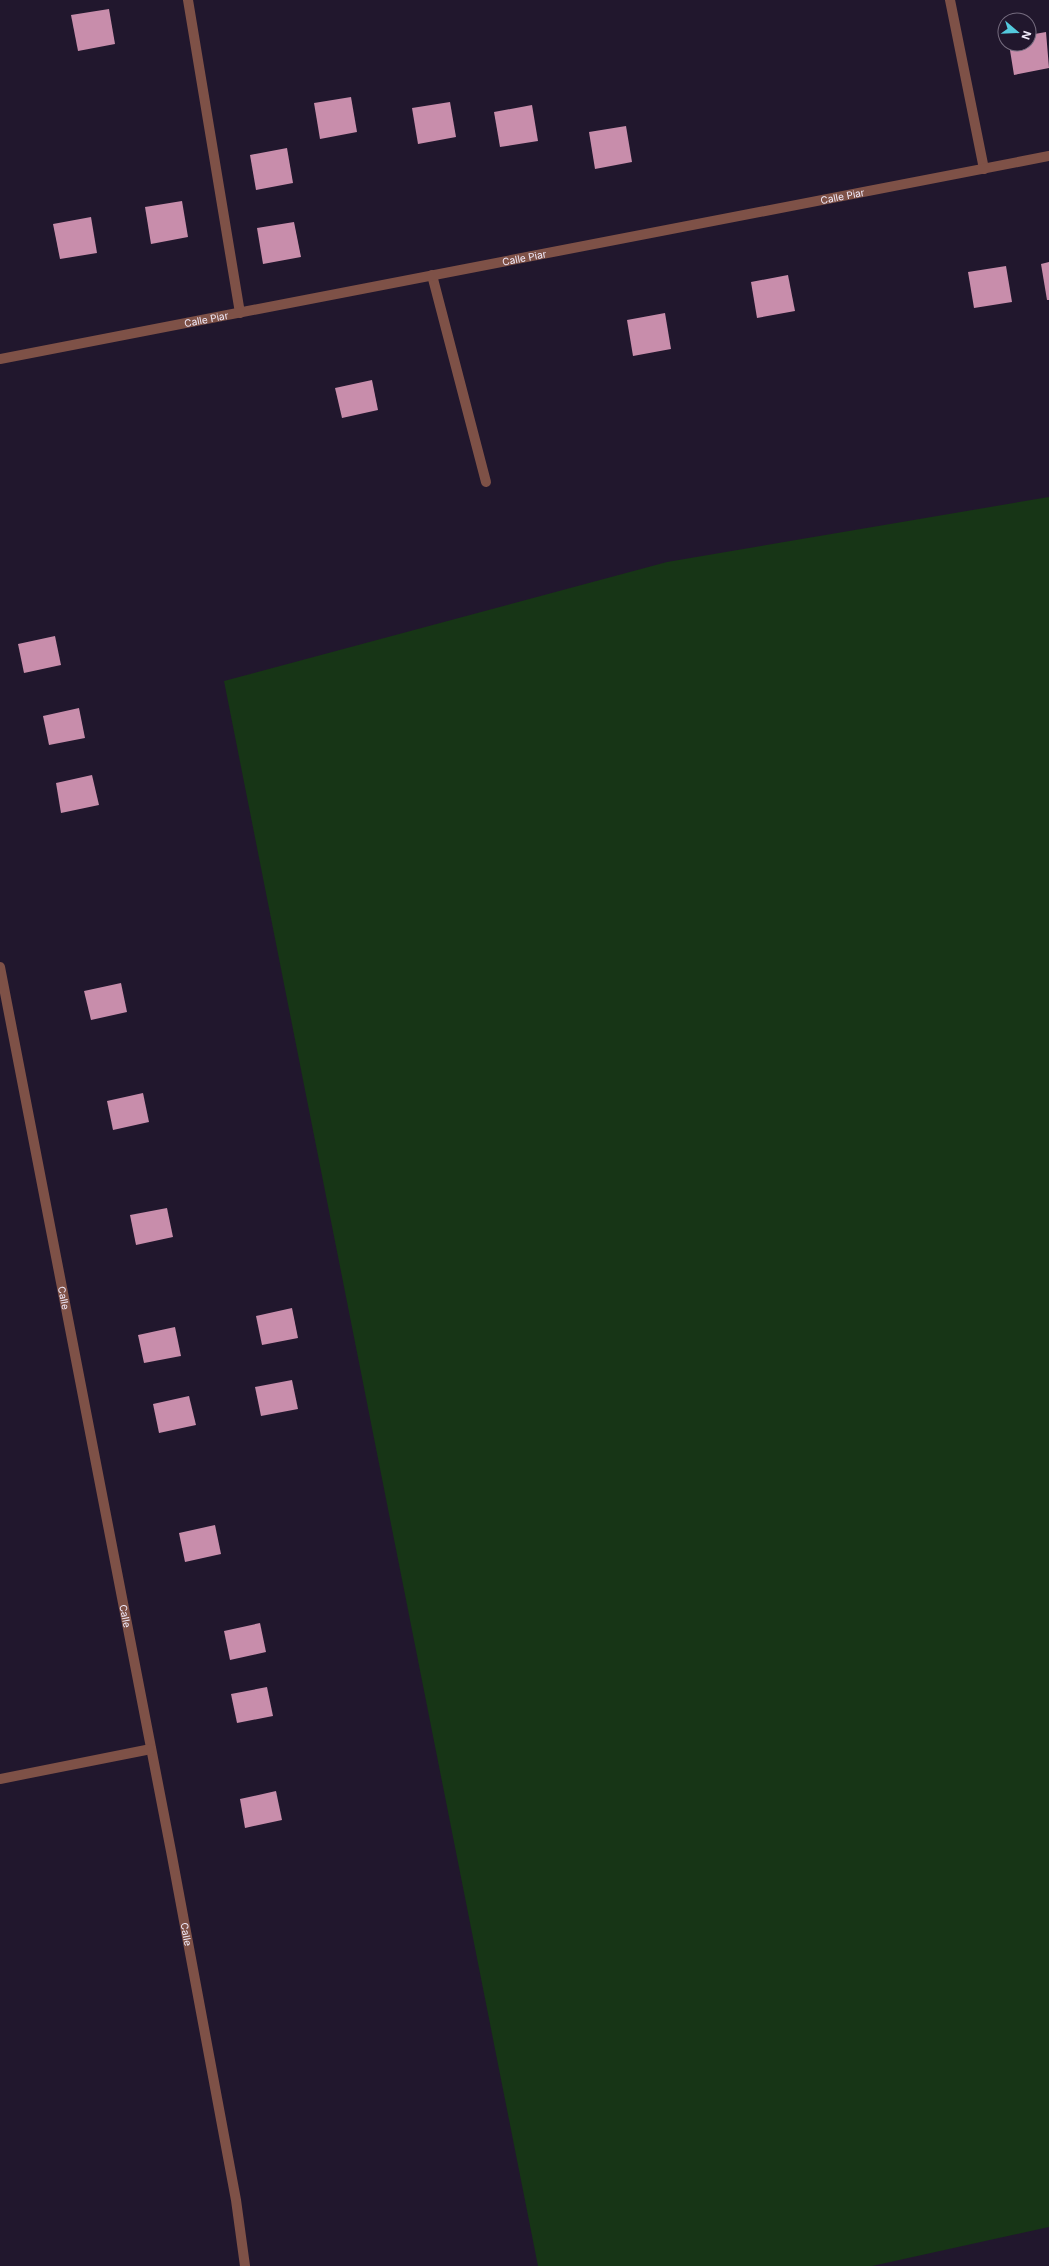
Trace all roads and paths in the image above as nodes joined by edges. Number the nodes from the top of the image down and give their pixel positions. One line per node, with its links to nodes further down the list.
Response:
1 (188, 0): 6 (street)
2 (950, 0): 4 (street)
3 (1049, 156): 4 (street, Calle Piar)
4 (984, 169): 5 (street, Calle Piar)
5 (432, 275): 6 (street, Calle Piar); 8 (street)
6 (240, 313): 7 (street, Calle Piar)
7 (0, 359)
8 (486, 482)
9 (0, 967): 10 (street, Calle)
10 (151, 1749): 11 (street); 12 (street, Calle)
11 (0, 1779)
12 (245, 2266)

